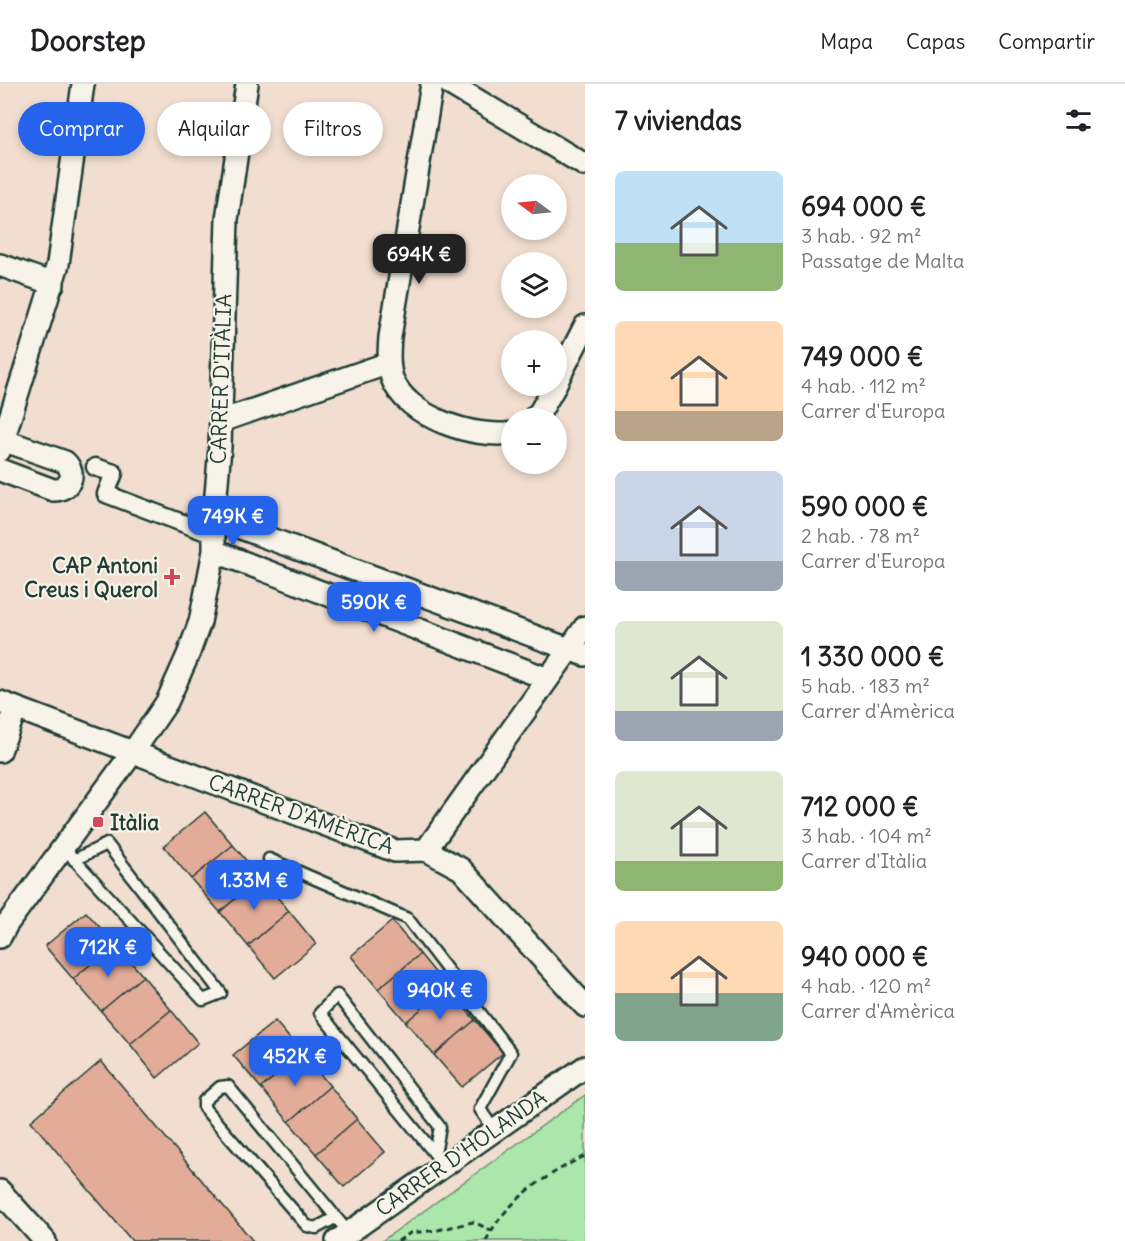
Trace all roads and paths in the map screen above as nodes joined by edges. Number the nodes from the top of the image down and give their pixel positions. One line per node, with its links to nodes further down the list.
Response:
1 (83, 84): 7 (street)
2 (247, 84): 11 (street, CARRER D'ITÀLIA)
3 (432, 84): 10 (street)
4 (450, 84): 5 (street)
5 (585, 165)
6 (0, 264): 7 (street)
7 (53, 284): 13 (street)
8 (585, 326): 9 (street)
9 (567, 362)
10 (389, 363): 11 (street); 12 (street)
11 (221, 421): 16 (street, CARRER D'ITÀLIA)
12 (501, 433)
13 (1, 443): 15 (street)
14 (95, 467): 16 (street)
15 (0, 470)
16 (214, 535): 18 (street); 19 (street); 22 (street, CARRER D'ITÀLIA)
17 (585, 627): 18 (street)
18 (577, 652): 19 (street)
19 (548, 679): 23 (street)
20 (8, 705): 21 (street); 22 (street, CARRER D'AMÈRICA)
21 (0, 751)
22 (133, 752): 23 (street, CARRER D'AMÈRICA); 24 (street, CARRER D'ITÀLIA)
23 (426, 850): 27 (street, CARRER D'AMÈRICA)
24 (68, 854): 24 (lane); 26 (street, CARRER D'ITÀLIA)
25 (268, 859): 29 (lane)
26 (0, 937)
27 (585, 1006)
28 (585, 1067): 29 (street, CARRER D'HOLANDA)
29 (494, 1130): 31 (street, CARRER D'HOLANDA)
30 (585, 1156): 34 (path)
31 (439, 1160): 31 (lane); 33 (street, CARRER D'HOLANDA)
32 (0, 1191): 35 (street)
33 (340, 1230): 33 (lane)
34 (491, 1230): 36 (path); 37 (path)
35 (45, 1241)
36 (398, 1241)
37 (486, 1241)

